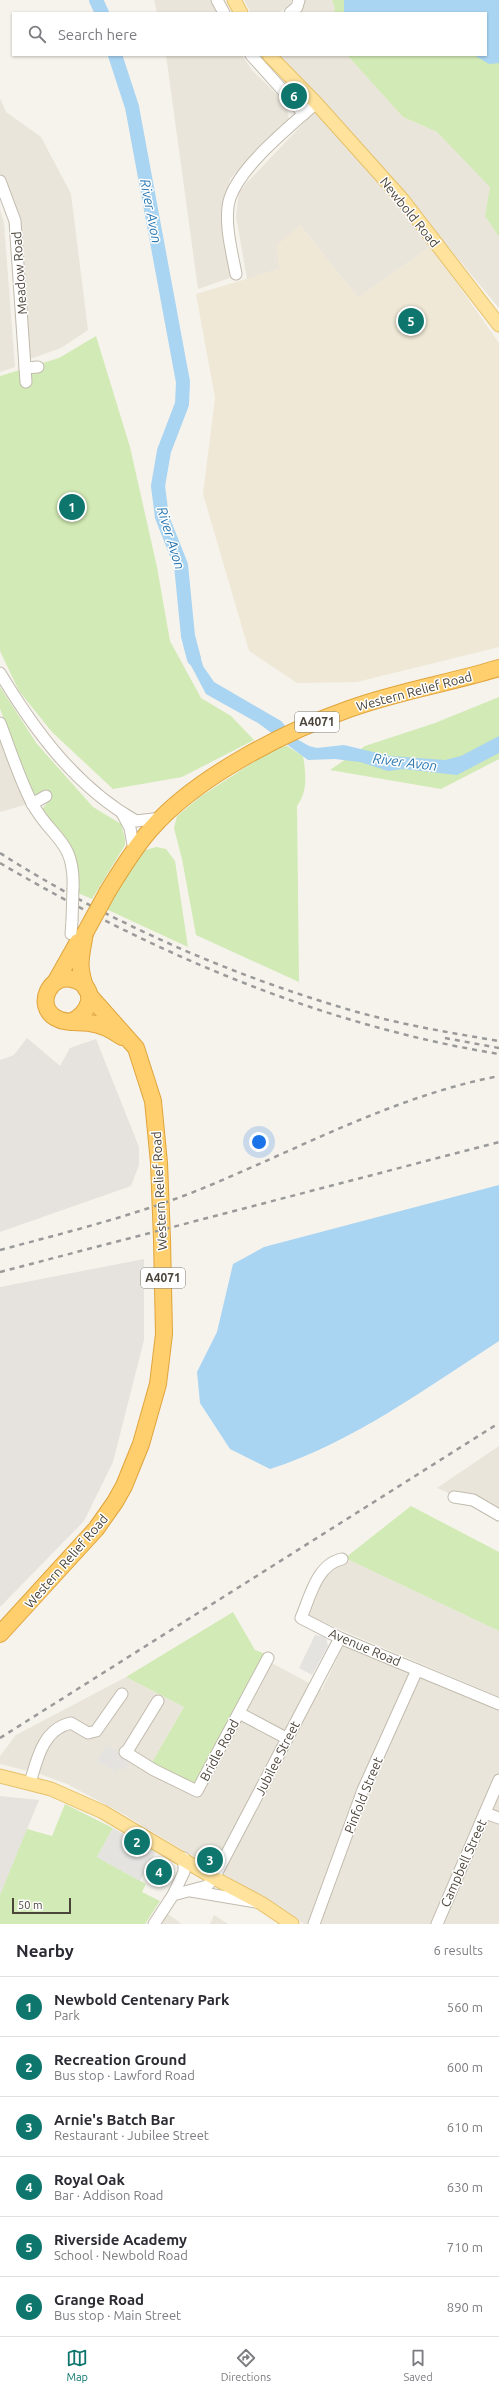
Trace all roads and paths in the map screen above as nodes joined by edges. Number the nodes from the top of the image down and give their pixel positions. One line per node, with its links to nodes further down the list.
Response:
1 (217, 0): 4 (street)
2 (234, 0): 5 (main road)
3 (299, 0): 6 (street)
4 (223, 12)
5 (240, 12)
6 (291, 12)
7 (252, 56): 10 (street)
8 (270, 56): 9 (main road, Newbold Road)
9 (316, 103): 10 (street); 13 (main road, Newbold Road)
10 (304, 114): 12 (street)
11 (0, 180): 15 (street, Meadow Road)
12 (236, 274)
13 (499, 325)
14 (38, 367): 15 (street)
15 (25, 368): 16 (street, Meadow Road)
16 (26, 382)
17 (499, 668): 23 (highway, Western Relief Road / A4071)
18 (0, 673): 22 (street)
19 (0, 723): 21 (street)
20 (46, 796): 21 (street)
21 (32, 804): 25 (street, bridge)
22 (122, 813): 23 (street); 24 (street)
23 (162, 817): 24 (highway, Western Relief Road / A4071)
24 (134, 850): 25 (highway, Western Relief Road / A4071, bridge)
25 (80, 936): 26 (highway, Western Relief Road / A4071); 27 (highway, Western Relief Road / A4071)
26 (56, 981): 27 (highway, A4071); 28 (highway, A4071)
27 (88, 992): 28 (highway, A4071); 29 (highway, Western Relief Road / A4071)
28 (70, 1022): 29 (highway, A4071)
29 (132, 1042): 33 (highway, Western Relief Road / A4071)
30 (454, 1497): 31 (street)
31 (498, 1513)
32 (342, 1560): 35 (street, Avenue Road)
33 (21, 1613): 34 (highway, Western Relief Road / A4071); 36 (highway, Western Relief Road / A4071)
34 (0, 1634)
35 (340, 1638): 38 (street, Avenue Road); 43 (street, Jubilee Street)
36 (0, 1644)
37 (268, 1658): 42 (street, Bridle Road)
38 (417, 1670): 41 (street, Avenue Road); 57 (street, Pinfold Street)
39 (122, 1694): 47 (street)
40 (158, 1701): 42 (street, Bridle Road)
41 (499, 1704)
42 (239, 1713): 43 (street)
43 (286, 1738): 51 (street, Jubilee Street)
44 (0, 1776): 47 (main road)
45 (499, 1780): 48 (street, Campbell Street)
46 (0, 1782): 47 (main road)
47 (26, 1782): 50 (main road)
48 (485, 1813): 49 (street); 58 (street, Campbell Street)
49 (499, 1818)
50 (184, 1858): 51 (main road); 53 (street)
51 (214, 1878): 52 (street); 54 (main road)
52 (190, 1891): 53 (street); 54 (street)
53 (173, 1895): 55 (street)
54 (261, 1903): 56 (main road)
55 (154, 1924)
56 (292, 1924)
57 (314, 1924)
58 (436, 1924)

